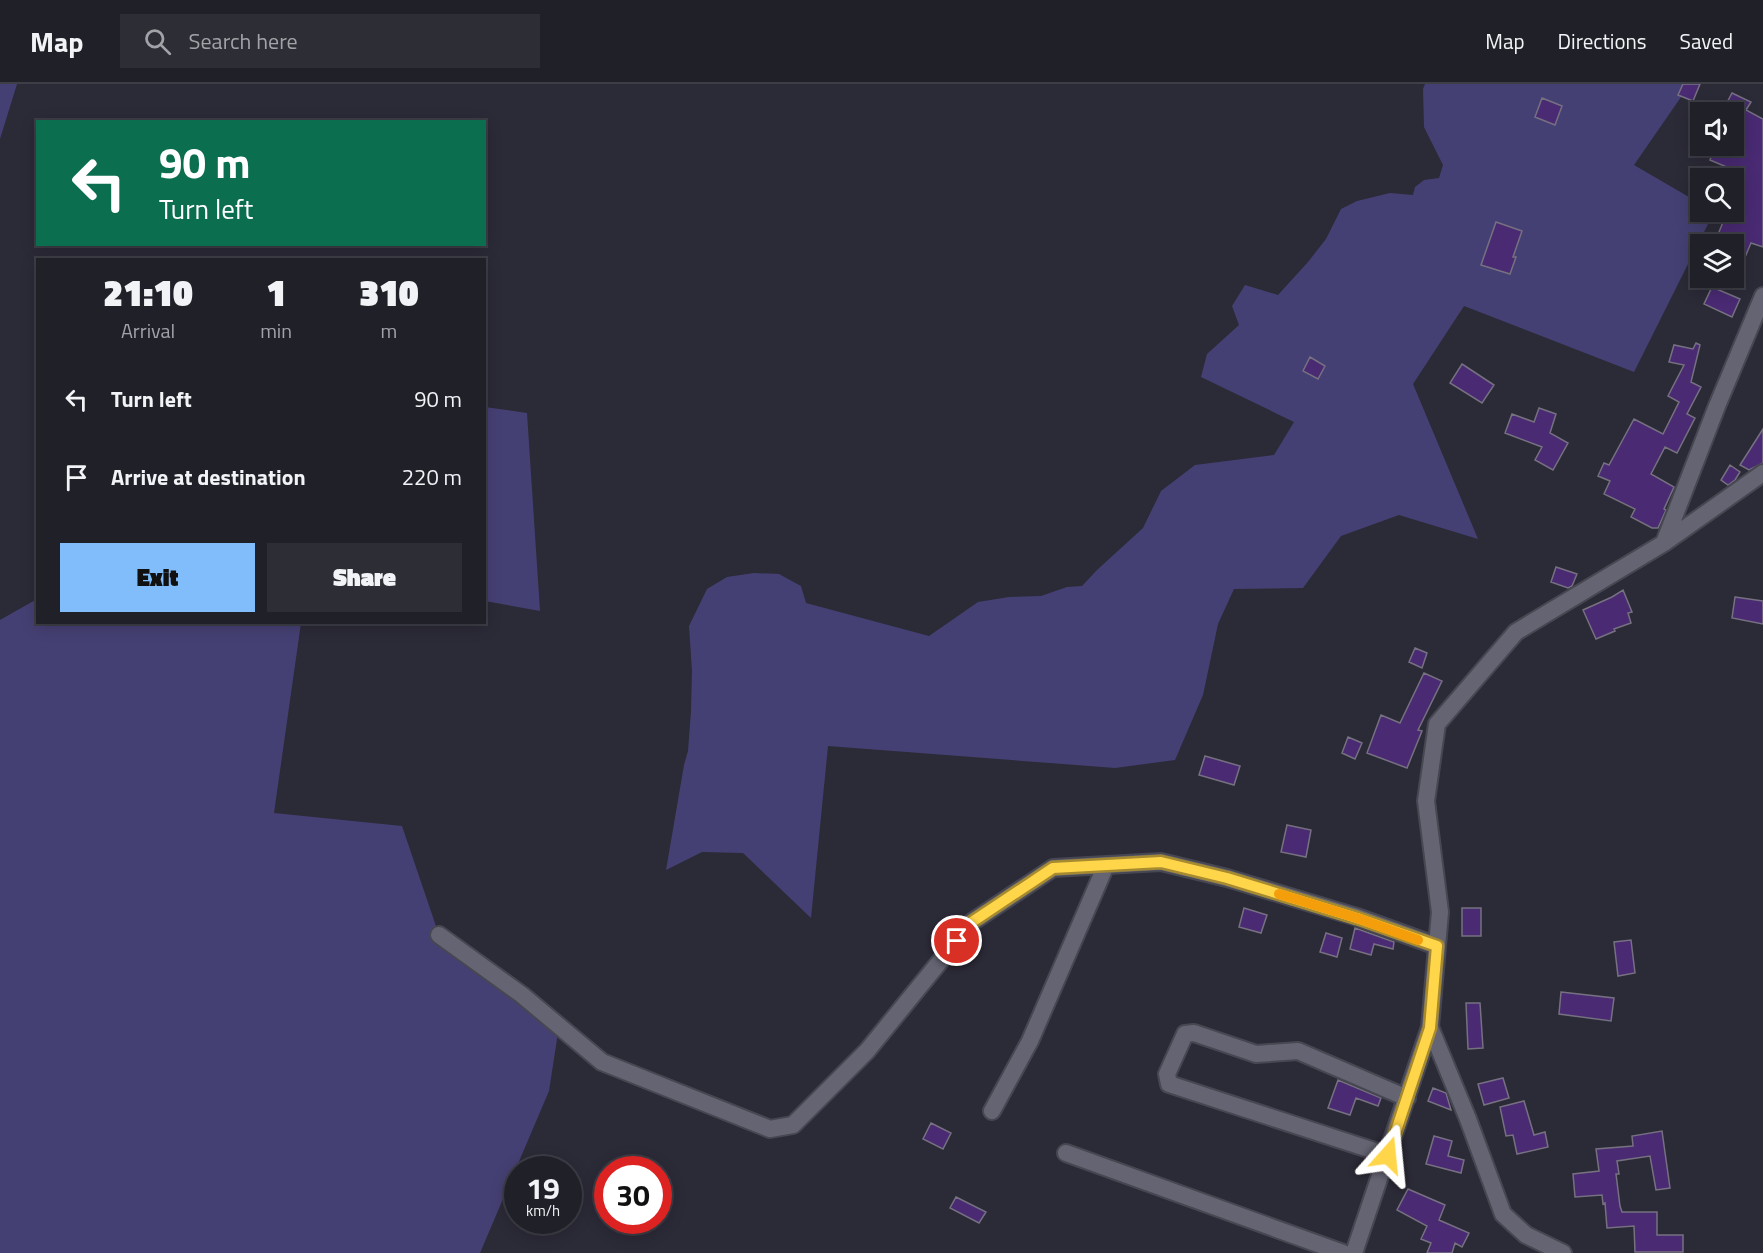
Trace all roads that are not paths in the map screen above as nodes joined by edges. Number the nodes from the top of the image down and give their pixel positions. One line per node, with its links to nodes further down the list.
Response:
1 (1763, 296): 3 (street)
2 (1763, 472): 3 (street)
3 (1664, 543): 6 (street)
4 (1106, 865): 5 (street); 6 (street); 9 (street)
5 (439, 935)
6 (1437, 946): 7 (street)
7 (1430, 1028): 8 (street); 14 (street)
8 (1407, 1098): 11 (street); 11 (street)
9 (992, 1111)
10 (1066, 1153): 12 (street)
11 (1388, 1155): 13 (street)
12 (1343, 1253)
13 (1354, 1253)
14 (1563, 1253)

